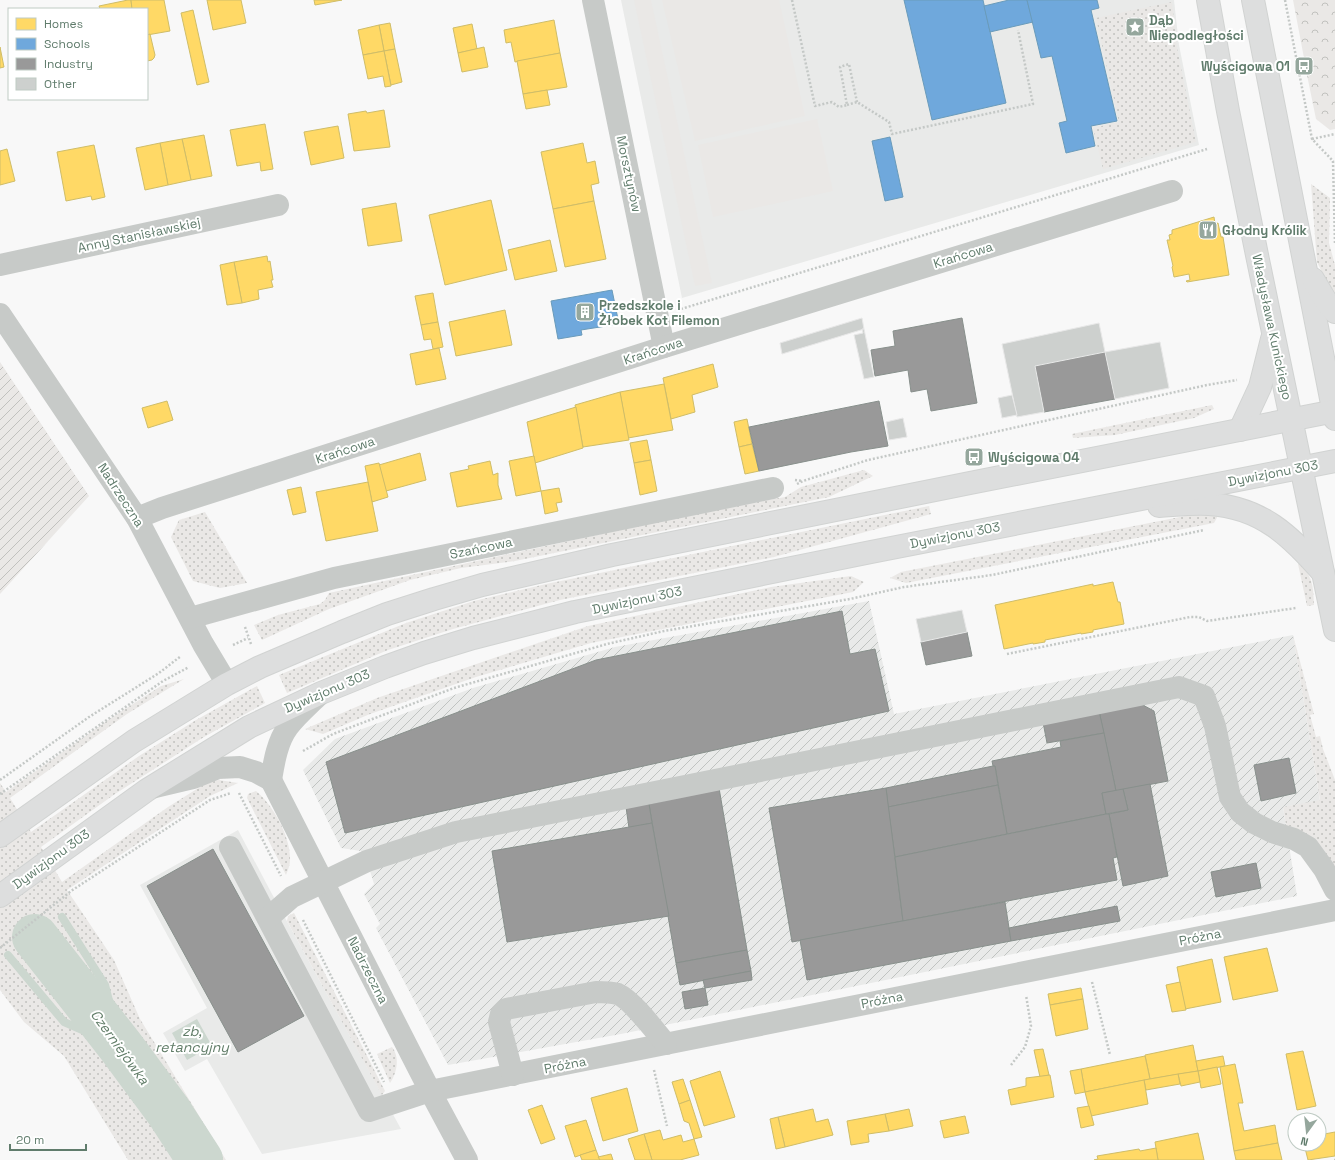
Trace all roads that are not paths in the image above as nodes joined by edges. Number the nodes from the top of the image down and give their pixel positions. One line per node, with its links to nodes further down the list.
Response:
1 (593, 0): 11 (street, Morsztynów)
2 (1208, 0): 10 (main road, Władysława Kunickiego)
3 (1253, 0): 7 (main road)
4 (1172, 191): 11 (street, Krańcowa)
5 (278, 205): 6 (street, Anny Stanisławskiej)
6 (0, 265)
7 (1306, 265): 8 (main road); 12 (main road)
8 (1335, 312)
9 (0, 314): 19 (street, Nadrzeczna)
10 (1273, 333): 13 (main road, Władysława Kunickiego); 14 (main road)
11 (664, 347): 19 (street, Krańcowa)
12 (1334, 413): 13 (main road)
13 (1292, 419): 14 (main road); 16 (main road, Władysława Kunickiego)
14 (1240, 430): 23 (main road)
15 (1335, 461): 16 (main road, Dywizjonu 303)
16 (1301, 467): 18 (main road, Dywizjonu 303); 20 (main road, Władysława Kunickiego)
17 (773, 488): 21 (street, Szańcowa)
18 (1091, 508): 20 (main road); 24 (main road, Dywizjonu 303)
19 (137, 518): 21 (street, Nadrzeczna)
20 (1324, 574): 22 (main road, Władysława Kunickiego)
21 (190, 618): 23 (street, Nadrzeczna)
22 (1335, 630)
23 (227, 684): 27 (main road)
24 (320, 693): 25 (street); 26 (main road, Dywizjonu 303)
25 (271, 780): 26 (street); 29 (street, Nadrzeczna)
26 (146, 790): 31 (main road, Dywizjonu 303)
27 (0, 836)
28 (230, 847): 33 (street)
29 (323, 882): 30 (street); 33 (street); 36 (street, Nadrzeczna)
30 (1335, 890)
31 (0, 896)
32 (1335, 910): 34 (street, Próżna)
33 (268, 918): 36 (street, Próżna)
34 (666, 1044): 35 (street, Próżna); 35 (street)
35 (513, 1075): 36 (street, Próżna)
36 (430, 1091): 37 (street, Nadrzeczna)
37 (468, 1160)

